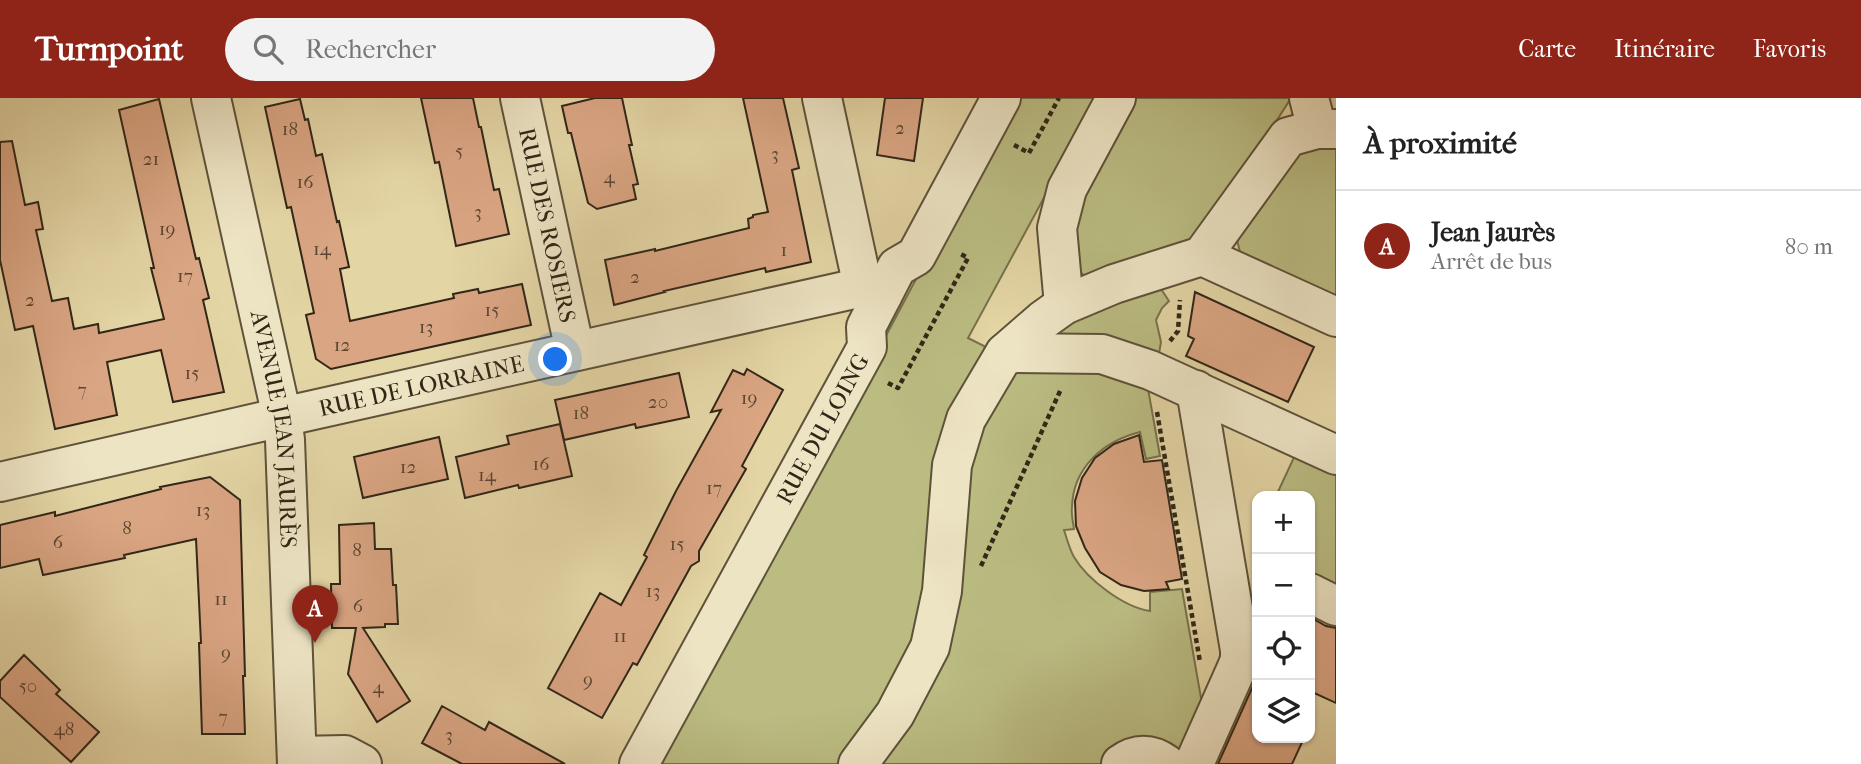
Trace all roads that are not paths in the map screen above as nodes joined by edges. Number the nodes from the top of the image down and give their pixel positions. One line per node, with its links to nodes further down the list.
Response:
1 (211, 98): 14 (street, AVENUE JEAN JAURÈS)
2 (520, 98): 11 (street, RUE DES ROSIERS)
3 (822, 98): 8 (street)
4 (1002, 98): 8 (street, RUE DU LOING)
5 (1116, 98): 9 (street)
6 (1321, 119): 7 (street)
7 (1202, 256): 9 (street); 10 (street)
8 (872, 292): 11 (street, RUE DE LORRAINE); 22 (street, RUE DU LOING)
9 (1064, 306): 12 (street)
10 (1336, 317)
11 (575, 351): 14 (street, RUE DE LORRAINE)
12 (1005, 353): 13 (street); 23 (street)
13 (1196, 390): 15 (street); 17 (street)
14 (282, 416): 16 (street, RUE DE LORRAINE); 20 (street, AVENUE JEAN JAURÈS)
15 (1336, 455)
16 (0, 482)
17 (1242, 576): 26 (street)
18 (1315, 596): 19 (street)
19 (1336, 606)
20 (297, 760): 21 (street)
21 (362, 764)
22 (639, 764)
23 (858, 764)
24 (1121, 764): 25 (street)
25 (1166, 764)
26 (1194, 764)

